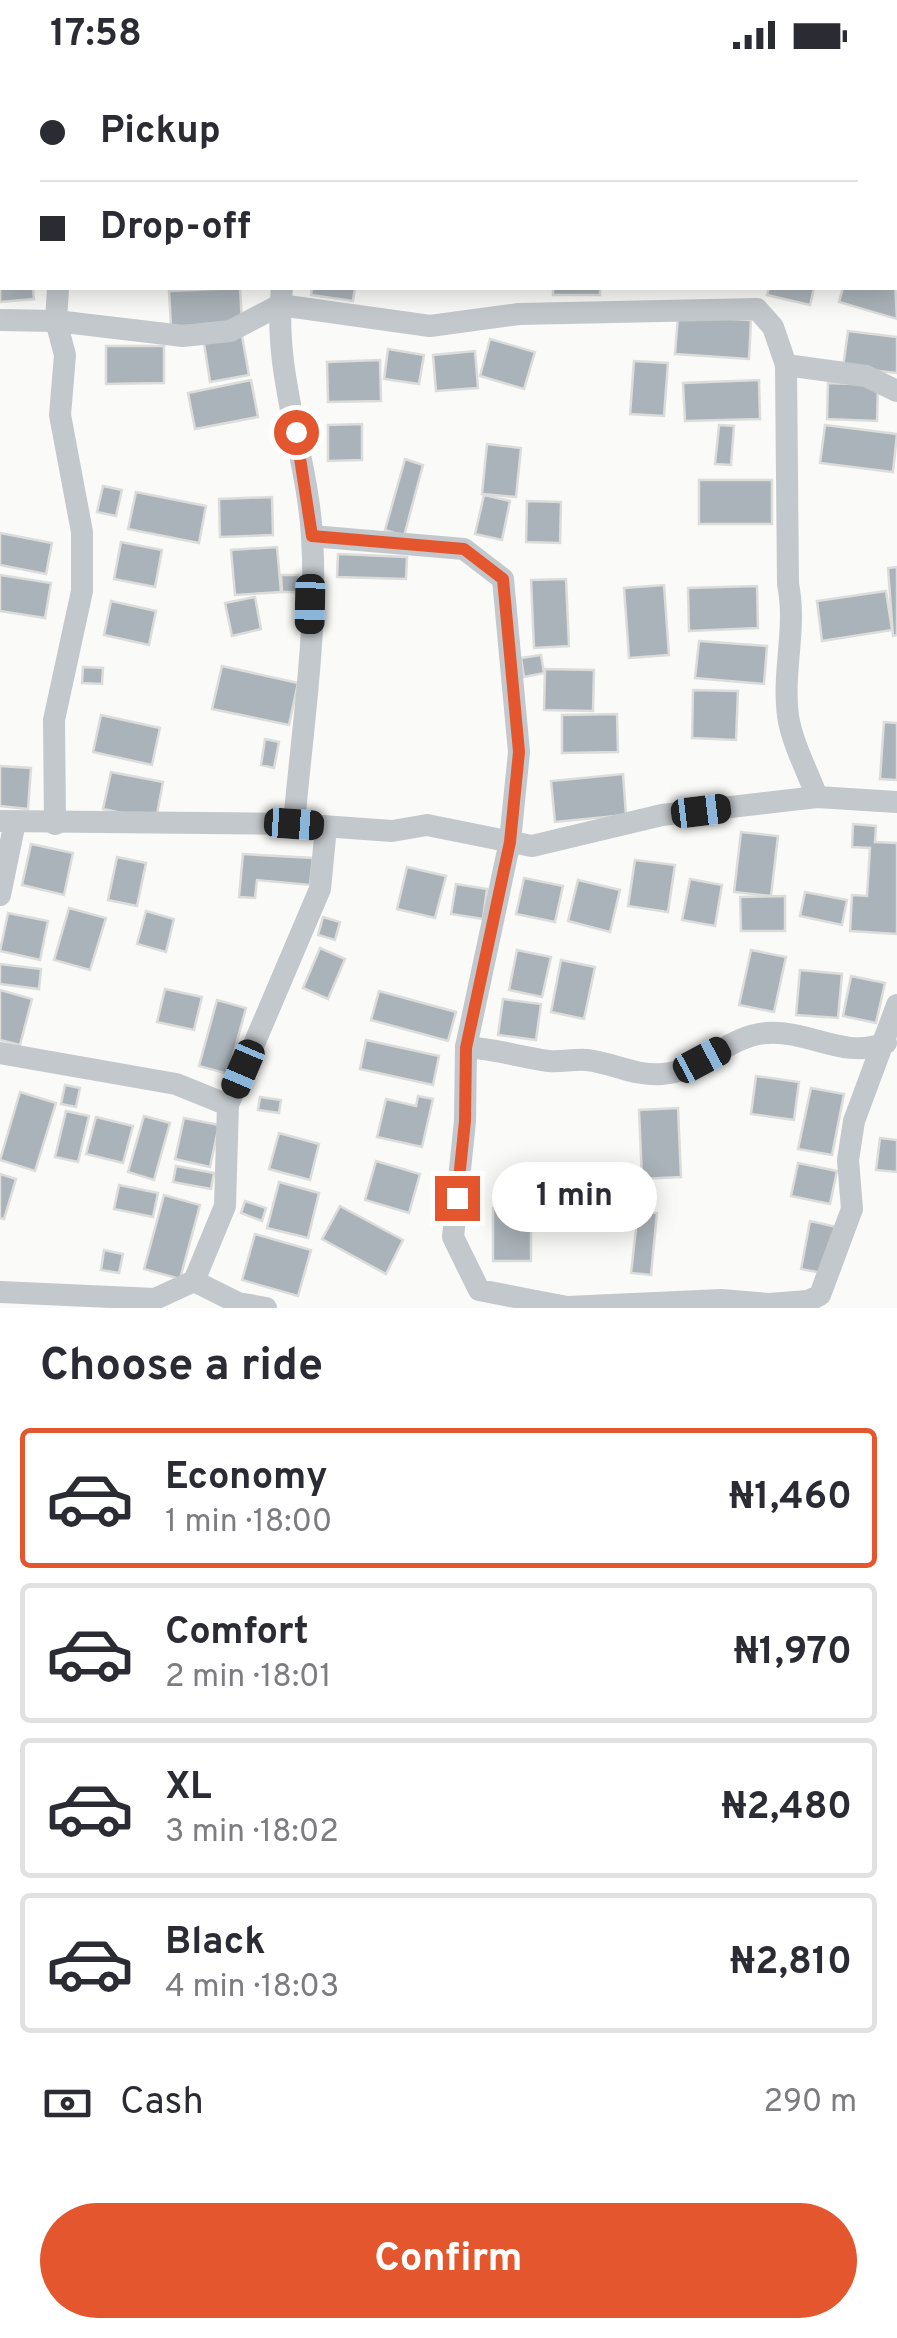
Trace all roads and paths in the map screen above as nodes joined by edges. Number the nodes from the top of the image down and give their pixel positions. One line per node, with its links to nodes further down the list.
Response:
1 (58, 290): 4 (street)
2 (281, 296): 4 (street); 5 (street); 7 (street)
3 (0, 320): 4 (street)
4 (56, 321): 11 (street)
5 (786, 364): 6 (street); 8 (street)
6 (897, 390)
7 (312, 536): 12 (street); 14 (street)
8 (818, 797): 9 (street); 14 (street)
9 (897, 802)
10 (7, 821): 11 (street); 15 (street)
11 (56, 824): 12 (street)
12 (294, 824): 13 (street)
13 (326, 827): 14 (street); 20 (street)
14 (510, 842): 18 (street)
15 (0, 895)
16 (897, 1005): 17 (street)
17 (886, 1043): 18 (street); 18 (street)
18 (466, 1048)
19 (0, 1052): 20 (street)
20 (228, 1105): 21 (street)
21 (194, 1282): 22 (street); 23 (street)
22 (0, 1292)
23 (266, 1308)

